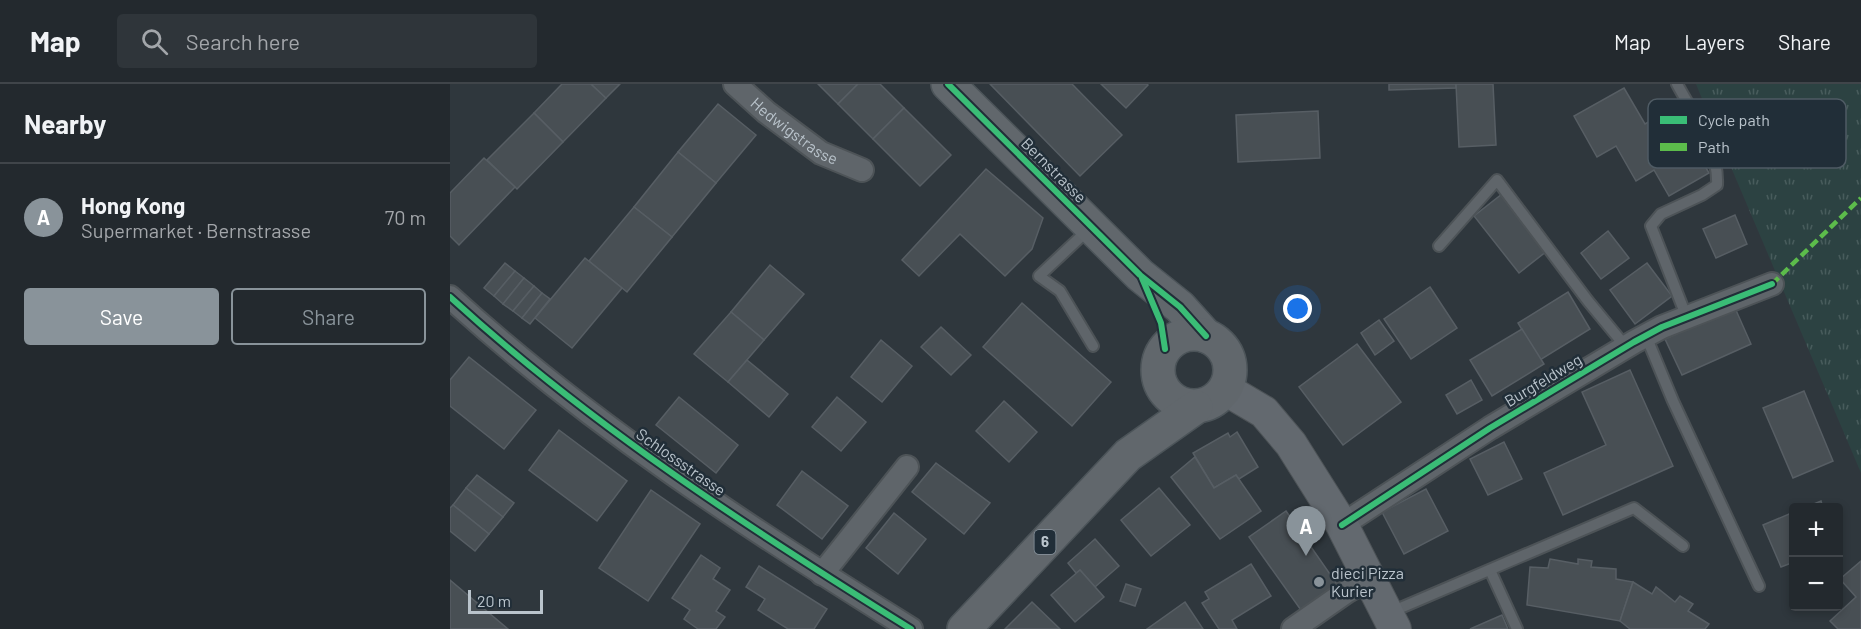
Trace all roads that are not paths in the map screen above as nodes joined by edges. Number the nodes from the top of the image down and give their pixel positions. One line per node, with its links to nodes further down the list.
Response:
1 (735, 84): 6 (street, Hedwigstrasse)
2 (948, 84): 7 (main road, Bernstrasse)
3 (1677, 84): 4 (lane)
4 (1685, 99)
5 (1717, 168): 12 (lane)
6 (862, 170)
7 (1092, 227): 9 (main road, Bernstrasse); 15 (lane)
8 (1439, 246): 16 (lane)
9 (1140, 275): 13 (main road, Bernstrasse); 17 (main road, Bernstrasse)
10 (1772, 284): 12 (street, Burgfeldweg)
11 (450, 297): 25 (street, Schlossstrasse)
12 (1687, 318): 14 (street, Burgfeldweg)
13 (1206, 336): 17 (main road); 18 (main road)
14 (1646, 336): 16 (street, Burgfeldweg); 27 (lane)
15 (1093, 346)
16 (1626, 347): 22 (street, Burgfeldweg)
17 (1162, 364): 19 (main road); 20 (main road, 6)
18 (1225, 389): 19 (main road); 22 (main road)
19 (1196, 407): 20 (main road, 6)
20 (1128, 455): 30 (main road, 6)
21 (907, 467): 25 (street)
22 (1342, 525): 26 (main road)
23 (1683, 546): 24 (lane)
24 (1490, 570): 28 (lane); 32 (lane)
25 (822, 574): 29 (street, Schlossstrasse)
26 (1370, 578): 28 (main road); 31 (street)
27 (1760, 586)
28 (1391, 621)
29 (911, 629)
30 (964, 629)
31 (1293, 629)
32 (1517, 629)

